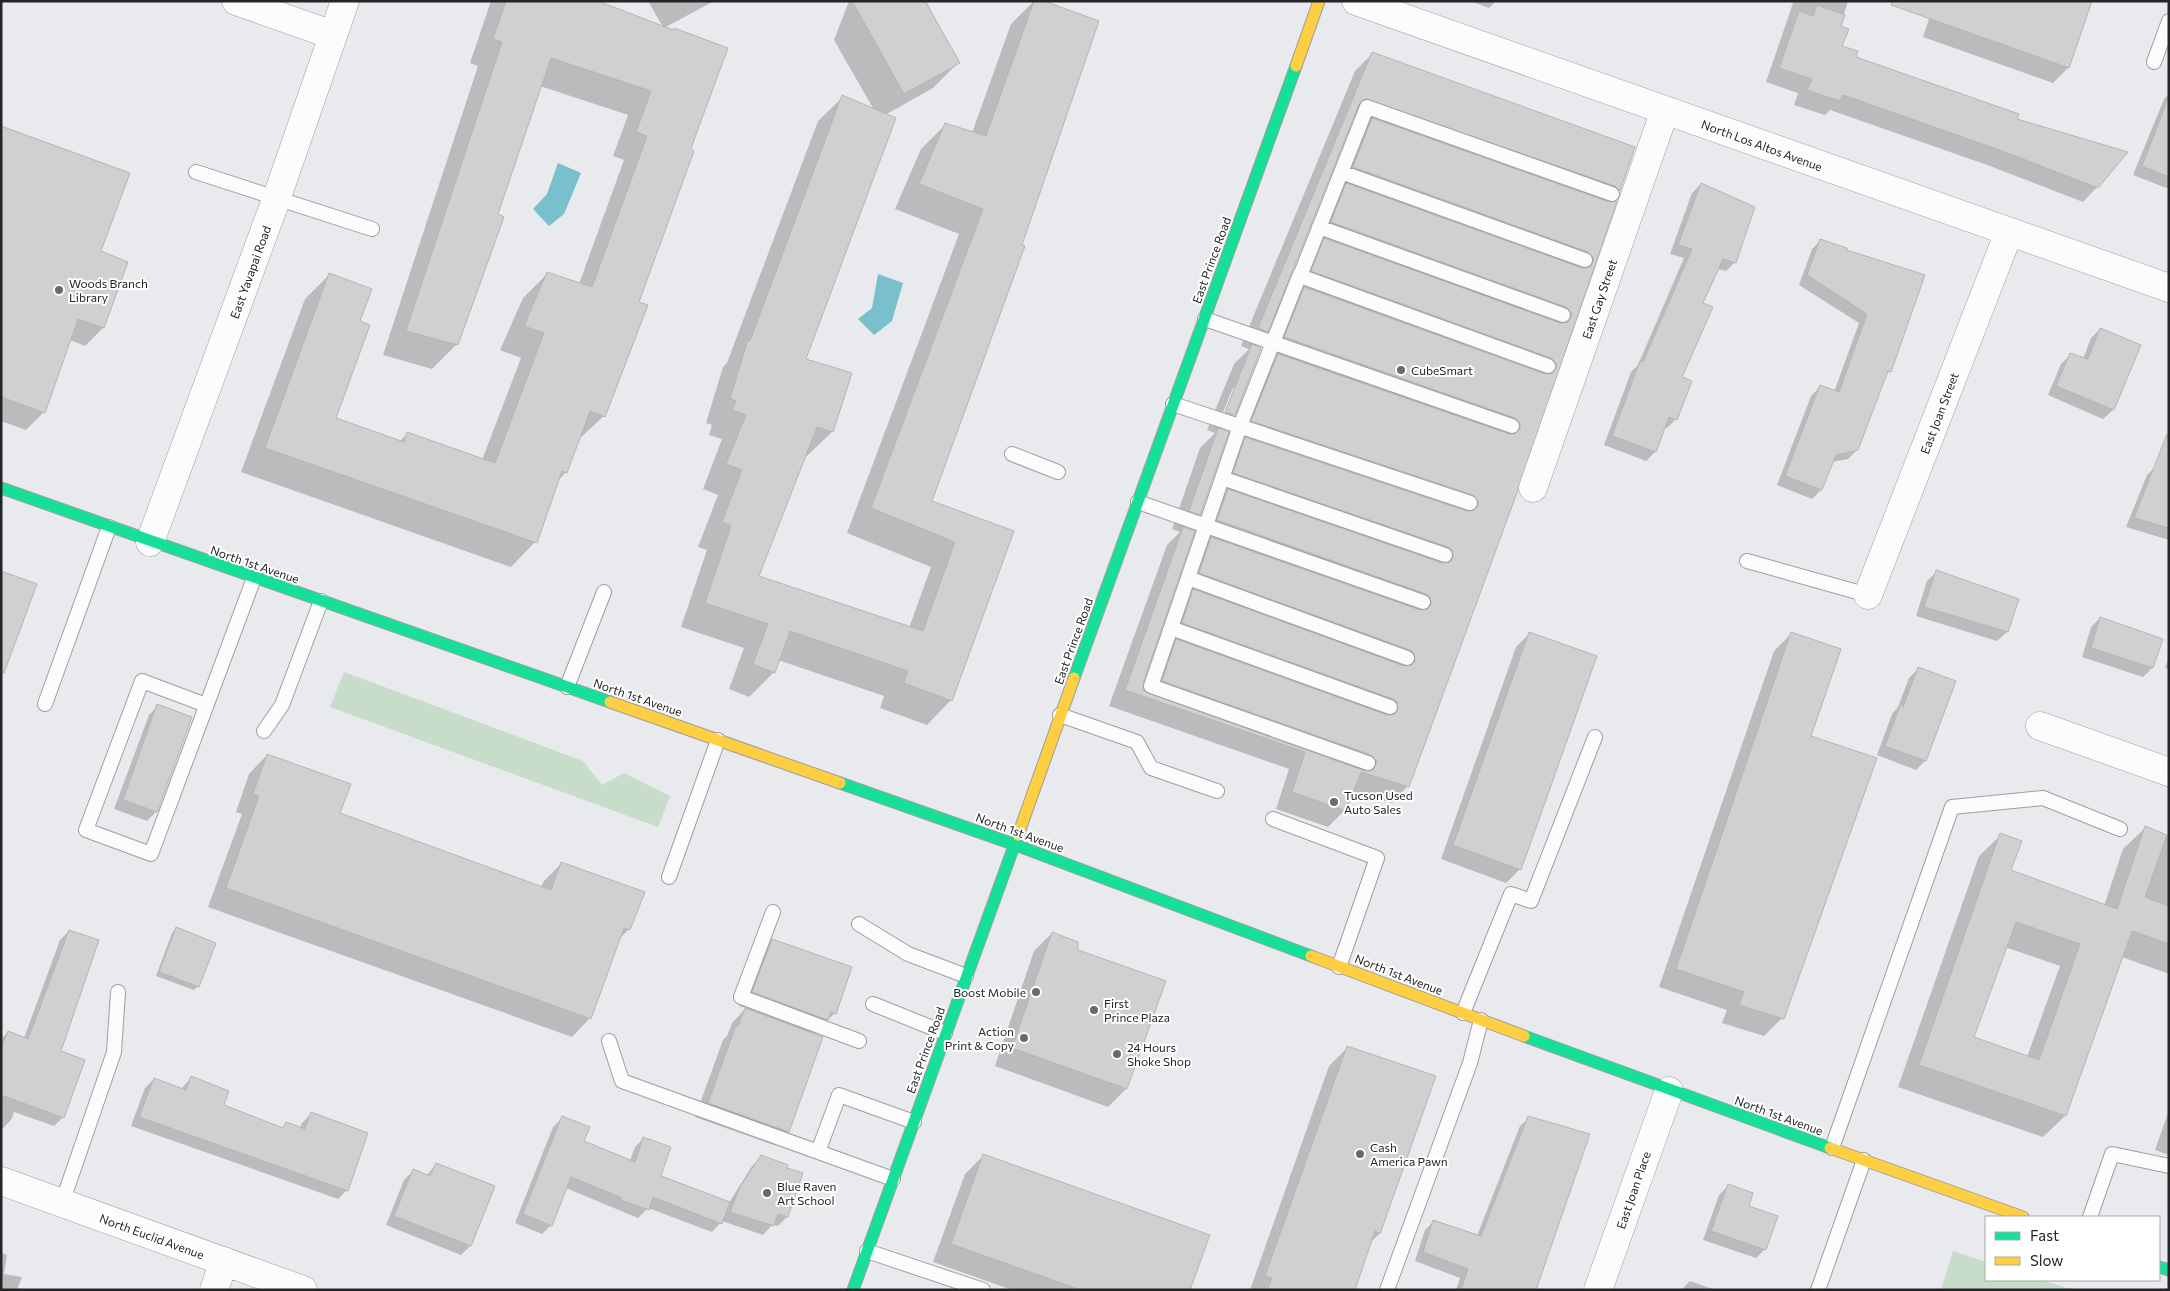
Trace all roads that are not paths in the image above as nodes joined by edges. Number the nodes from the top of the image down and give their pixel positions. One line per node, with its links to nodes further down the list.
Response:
1 (236, 1): 6 (street)
2 (345, 1): 6 (street, East Yavapai Road)
3 (1320, 1): 20 (main road, East Prince Road)
4 (1356, 1): 8 (street, North Los Altos Avenue)
5 (2169, 21): 7 (lane)
6 (333, 35): 12 (street, East Yavapai Road)
7 (2154, 62)
8 (1665, 110): 15 (street, North Los Altos Avenue); 30 (street, East Gay Street)
9 (196, 172): 12 (lane)
10 (1341, 172): 11 (lane); 13 (lane); 16 (lane)
11 (1612, 194)
12 (277, 197): 14 (lane); 35 (street, East Yavapai Road)
13 (1319, 228): 17 (lane); 19 (lane)
14 (372, 229)
15 (2009, 232): 18 (street, North Los Altos Avenue); 41 (street, East Joan Street)
16 (1585, 260)
17 (1300, 274): 21 (lane); 22 (lane)
18 (2169, 288)
19 (1563, 315)
20 (1204, 318): 21 (lane); 23 (main road, East Prince Road)
21 (1273, 342): 24 (lane); 25 (lane)
22 (1548, 366)
23 (1173, 404): 24 (lane); 31 (main road, East Prince Road)
24 (1240, 426): 28 (lane); 32 (lane)
25 (1512, 426)
26 (1012, 454): 27 (lane)
27 (1058, 472)
28 (1222, 478): 33 (lane); 36 (lane)
29 (1, 488): 34 (main road, North 1st Avenue)
30 (1533, 488)
31 (1138, 502): 33 (lane); 50 (main road, East Prince Road)
32 (1470, 503)
33 (1206, 526): 39 (lane); 43 (lane)
34 (109, 527): 35 (main road, North 1st Avenue); 47 (lane)
35 (150, 542): 38 (main road, North 1st Avenue)
36 (1445, 555)
37 (1747, 561): 41 (lane)
38 (254, 578): 42 (main road, North 1st Avenue); 48 (lane)
39 (1188, 578): 44 (lane); 45 (lane)
40 (604, 592): 46 (lane)
41 (1868, 595)
42 (321, 601): 46 (main road, North 1st Avenue); 52 (lane)
43 (1423, 602)
44 (1171, 628): 49 (lane); 55 (lane)
45 (1407, 658)
46 (567, 687): 54 (main road, North 1st Avenue)
47 (45, 704)
48 (206, 706): 48 (lane)
49 (1390, 707)
50 (1060, 715): 57 (lane); 60 (main road, East Prince Road)
51 (2040, 726): 56 (street)
52 (264, 731)
53 (1595, 737): 68 (lane)
54 (718, 740): 60 (main road, North 1st Avenue); 61 (lane)
55 (1368, 763)
56 (2169, 772)
57 (1217, 791)
58 (1273, 819): 64 (lane)
59 (2120, 829): 75 (lane)
60 (1013, 844): 64 (main road, North 1st Avenue); 65 (main road, East Prince Road)
61 (670, 877)
62 (772, 912): 72 (lane)
63 (859, 924): 65 (lane)
64 (1339, 967): 68 (main road, North 1st Avenue)
65 (966, 976): 70 (main road, East Prince Road)
66 (118, 992): 81 (lane)
67 (873, 1004): 70 (lane)
68 (1463, 1013): 69 (main road, North 1st Avenue)
69 (1481, 1020): 73 (main road, North 1st Avenue); 90 (lane)
70 (945, 1033): 74 (main road, East Prince Road)
71 (609, 1041): 76 (lane)
72 (859, 1041)
73 (1669, 1090): 75 (main road, North 1st Avenue); 91 (street, East Joan Place)
74 (914, 1122): 76 (lane); 79 (main road, East Prince Road)
75 (1832, 1148): 77 (main road, North 1st Avenue)
76 (818, 1152): 79 (lane)
77 (1864, 1160): 82 (main road, North 1st Avenue); 92 (lane)
78 (2169, 1166): 83 (lane)
79 (893, 1179): 84 (main road, East Prince Road)
80 (1, 1181): 81 (street, North Euclid Avenue)
81 (62, 1203): 85 (street, North Euclid Avenue)
82 (2020, 1216)
83 (2090, 1216)
84 (867, 1251): 88 (main road, East Prince Road); 89 (lane)
85 (224, 1261): 86 (street); 87 (street, North Euclid Avenue)
86 (214, 1290)
87 (302, 1290)
88 (853, 1290)
89 (983, 1290)
90 (1386, 1290)
91 (1598, 1290)
92 (1818, 1290)

